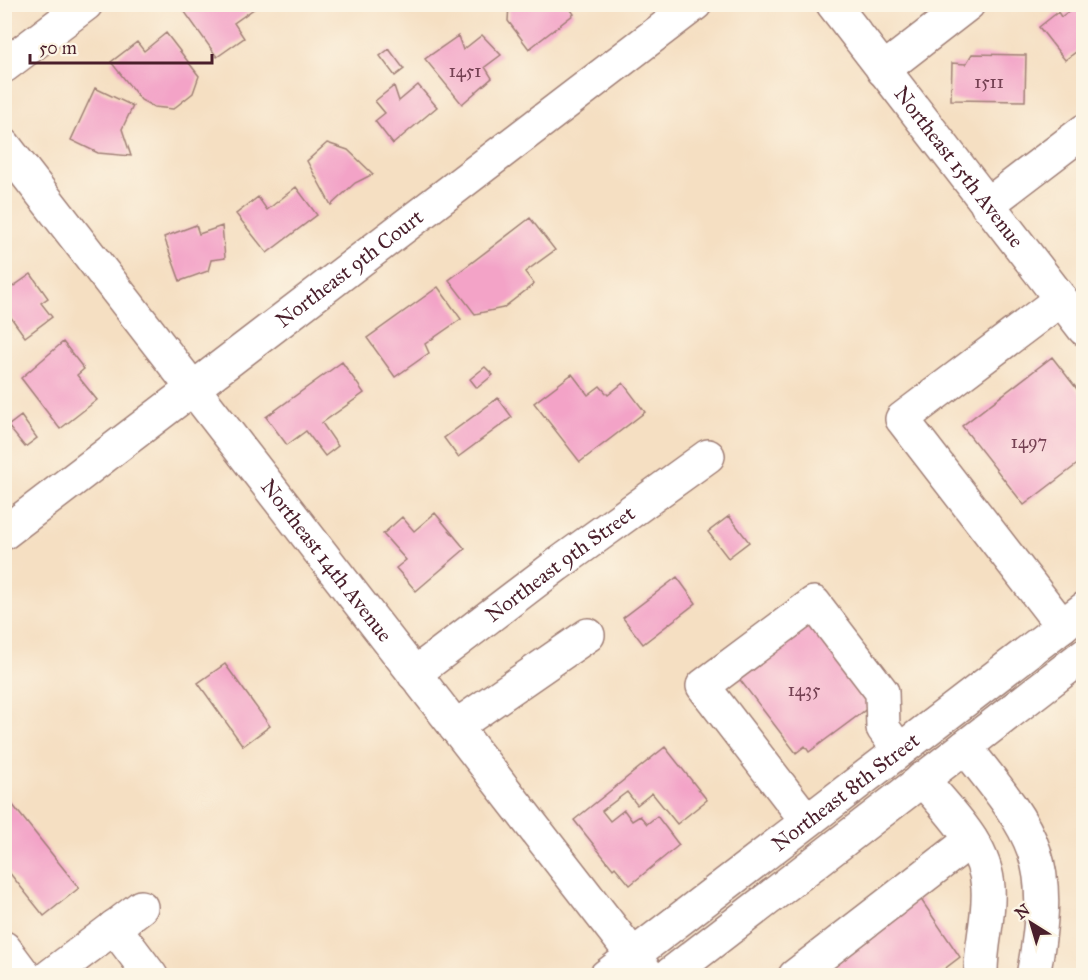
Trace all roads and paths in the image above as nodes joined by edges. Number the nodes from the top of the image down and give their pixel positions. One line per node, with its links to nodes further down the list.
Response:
1 (86, 4): 5 (street)
2 (695, 4): 12 (street, Northeast 9th Court)
3 (834, 4): 6 (street, Northeast 15th Avenue)
4 (968, 4): 6 (street)
5 (4, 66)
6 (884, 70): 9 (street, Northeast 15th Avenue)
7 (1083, 131): 9 (street)
8 (4, 145): 12 (street, Northeast 14th Avenue)
9 (987, 205): 10 (street, Northeast 15th Avenue)
10 (1061, 299): 11 (street, Northeast 15th Avenue); 15 (street)
11 (1083, 329)
12 (195, 390): 14 (street, Northeast 9th Court); 18 (street, Northeast 14th Avenue)
13 (708, 456): 18 (street, Northeast 9th Street)
14 (4, 533)
15 (1072, 617): 19 (street, Northeast 8th Street)
16 (588, 635): 20 (street)
17 (1083, 655): 21 (street, Northeast 8th Street)
18 (414, 674): 20 (street, Northeast 14th Avenue)
19 (942, 717): 21 (street); 22 (street, Northeast 8th Street)
20 (455, 727): 29 (street, Northeast 14th Avenue)
21 (965, 747): 23 (street, Northeast 8th Street); 37 (street)
22 (899, 750): 23 (street); 24 (street, Northeast 8th Street); 24 (street)
23 (922, 779): 25 (street); 34 (street, Northeast 8th Street)
24 (807, 821): 29 (street, Northeast 8th Street)
25 (971, 840): 35 (street); 36 (street)
26 (141, 907): 27 (street)
27 (114, 927): 31 (street); 32 (street)
28 (4, 948): 30 (street)
29 (640, 965): 33 (street, Northeast 8th Street)
30 (25, 975)
31 (50, 975)
32 (151, 975)
33 (606, 975)
34 (668, 975)
35 (795, 975)
36 (981, 975)
37 (1033, 975)

